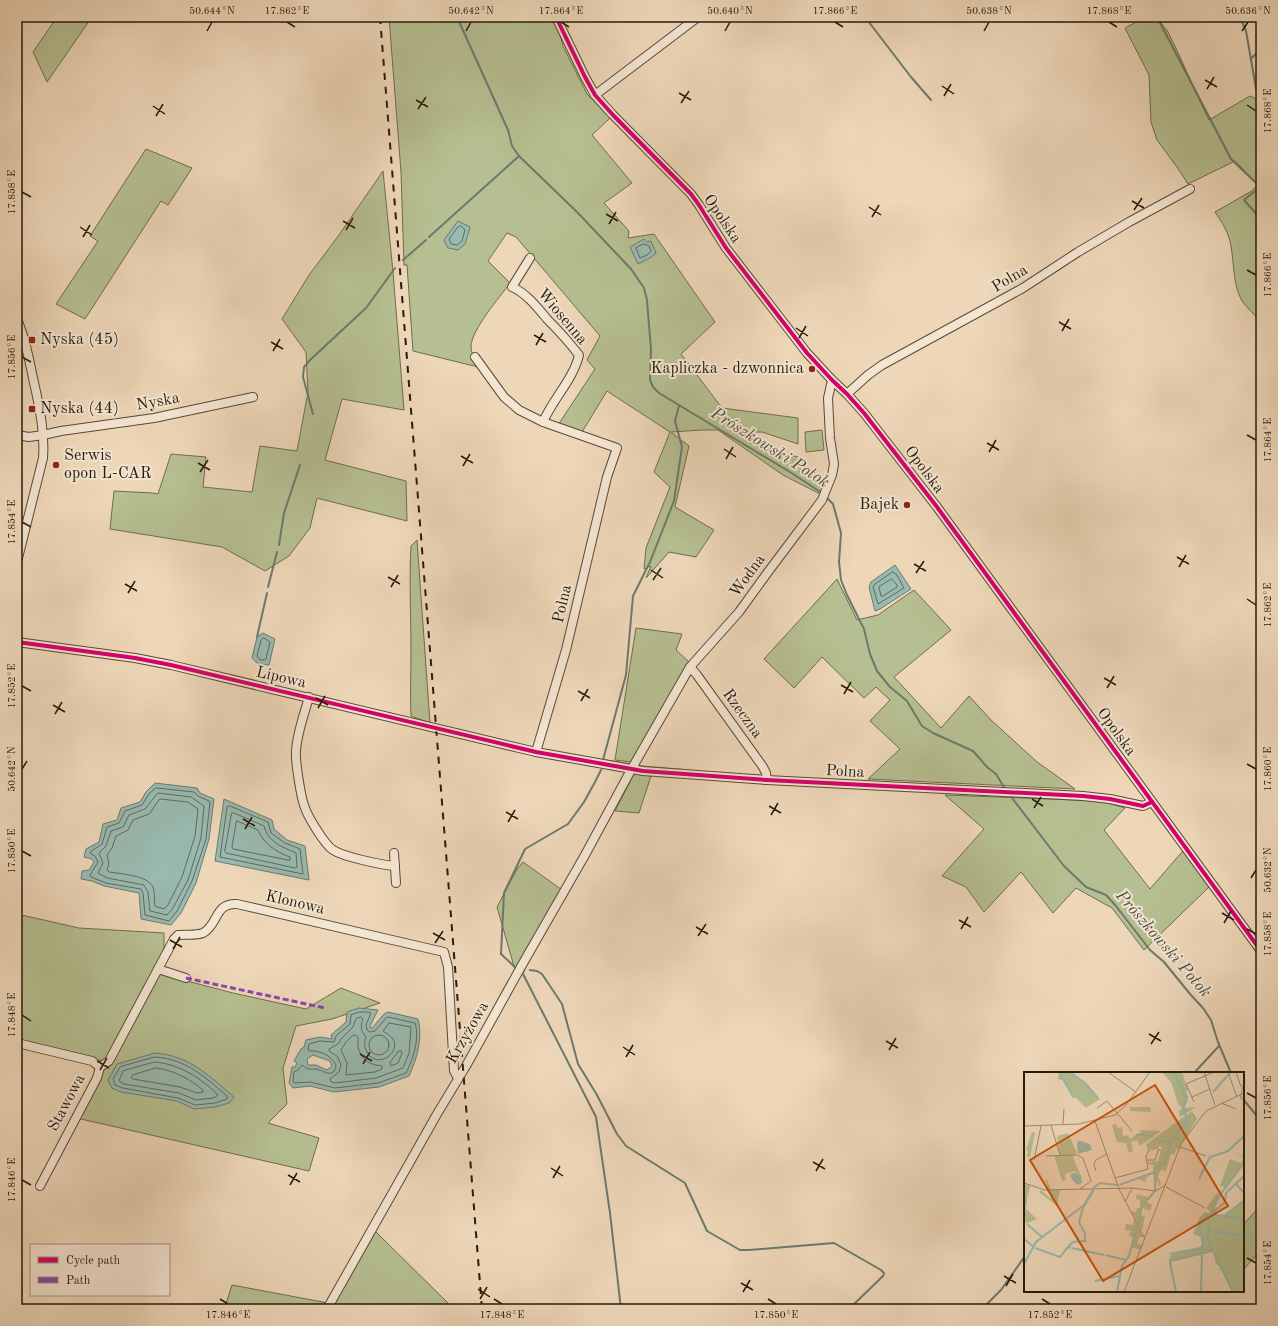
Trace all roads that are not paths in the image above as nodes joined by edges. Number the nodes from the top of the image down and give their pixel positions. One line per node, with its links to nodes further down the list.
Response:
1 (556, 17): 3 (street, Opolska)
2 (698, 17): 3 (street)
3 (595, 95): 8 (street, Opolska)
4 (1190, 189): 9 (street, Polna)
5 (530, 258): 11 (street, Wiosenna)
6 (17, 319): 13 (street)
7 (475, 357): 11 (street, Polna)
8 (832, 380): 9 (street, Opolska); 16 (street, Wodna)
9 (847, 394): 21 (street, Opolska)
10 (253, 397): 13 (street, Nyska)
11 (543, 422): 18 (street, Polna)
12 (17, 435): 13 (street, Nyska)
13 (44, 435): 14 (street)
14 (17, 562)
15 (17, 642): 17 (street, Lipowa)
16 (690, 666): 19 (street, Wodna); 20 (street, Rzeczna)
17 (309, 698): 18 (street, Lipowa); 23 (street)
18 (536, 752): 19 (street, Polna)
19 (631, 770): 20 (street, Polna); 30 (street, Krzyżowa)
20 (767, 780): 21 (street, Polna)
21 (1152, 802): 25 (street, Opolska)
22 (394, 853): 23 (street)
23 (395, 866): 24 (street)
24 (396, 883)
25 (1261, 951)
26 (158, 969): 27 (street); 29 (street, Klonowa); 30 (street, Klonowa)
27 (186, 978)
28 (17, 1043): 29 (street, Stawowa)
29 (100, 1068): 31 (street, Stawowa)
30 (458, 1078): 32 (street, Krzyżowa)
31 (40, 1186)
32 (327, 1309)

